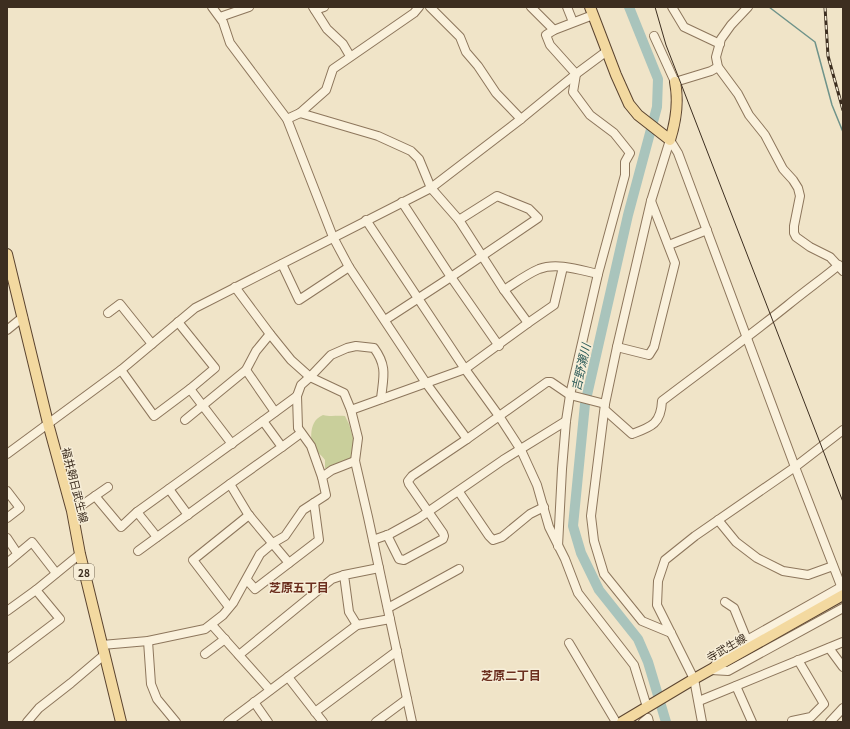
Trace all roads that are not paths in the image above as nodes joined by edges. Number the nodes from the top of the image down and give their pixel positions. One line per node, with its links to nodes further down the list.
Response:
1 (212, 7): 12 (street)
2 (249, 7): 12 (street)
3 (324, 7): 10 (street)
4 (419, 7): 18 (street)
5 (430, 7): 24 (street)
6 (531, 7): 14 (street)
7 (567, 7): 13 (street)
8 (672, 7): 16 (street)
9 (748, 7): 16 (street)
10 (314, 9): 18 (street)
11 (592, 11): 13 (street); 17 (main road)
12 (220, 17): 23 (street)
13 (573, 22): 14 (street)
14 (554, 30): 20 (street)
15 (654, 36): 21 (street)
16 (720, 44): 19 (street)
17 (607, 51): 20 (street); 25 (main road)
18 (350, 56): 22 (street)
19 (718, 67): 21 (street); 39 (street)
20 (576, 74): 24 (street); 40 (street)
21 (675, 82): 25 (main road)
22 (300, 113): 23 (street); 26 (street)
23 (287, 119): 32 (street)
24 (521, 119): 26 (street)
25 (666, 137): 27 (street); 31 (street)
26 (431, 188): 28 (street); 30 (street)
27 (651, 201): 33 (street); 55 (street)
28 (402, 202): 29 (street); 41 (street)
29 (366, 220): 32 (street); 44 (street)
30 (459, 220): 35 (street); 35 (street)
31 (706, 230): 33 (street); 52 (street)
32 (333, 237): 36 (street); 37 (street)
33 (669, 245): 55 (street)
34 (7, 254): 46 (main road, 福井朝日武生線 / 28)
35 (482, 255): 41 (street); 43 (street)
36 (282, 264): 37 (street); 42 (street)
37 (349, 267): 47 (street)
38 (563, 267): 40 (street); 43 (street); 49 (street)
39 (841, 268): 52 (street)
40 (598, 274): 62 (street)
41 (451, 277): 44 (street); 54 (street)
42 (235, 287): 48 (street); 51 (street)
43 (504, 290): 49 (street)
44 (418, 298): 47 (street); 58 (street)
45 (108, 313): 53 (street)
46 (22, 317): 50 (street); 73 (main road, 福井朝日武生線 / 28)
47 (385, 320): 60 (street)
48 (178, 322): 53 (street); 61 (street)
49 (528, 323): 54 (street)
50 (7, 330)
51 (270, 334): 57 (street); 59 (street)
52 (747, 338): 66 (street); 82 (street)
53 (152, 344): 56 (street)
54 (499, 346): 58 (street)
55 (617, 347): 66 (street)
56 (121, 370): 61 (street); 73 (street)
57 (246, 370): 65 (street); 68 (street)
58 (465, 370): 60 (street); 69 (street)
59 (310, 377): 63 (street); 64 (street); 67 (street)
60 (426, 382): 64 (street); 76 (street)
61 (190, 389): 65 (street)
62 (570, 395): 66 (street); 69 (street); 72 (street)
63 (297, 396): 68 (street); 75 (street)
64 (381, 399): 67 (street)
65 (203, 406): 70 (street); 77 (street)
66 (605, 407): 126 (street)
67 (351, 410): 81 (street)
68 (275, 412): 71 (street)
69 (499, 416): 76 (street); 79 (street)
70 (185, 420)
71 (263, 421): 77 (street); 78 (street)
72 (566, 421): 79 (street); 104 (street)
73 (48, 422): 80 (street); 92 (main road, 福井朝日武生線 / 28)
74 (843, 430): 82 (street)
75 (301, 433): 78 (street); 83 (street)
76 (467, 439): 94 (street)
77 (232, 444): 86 (street)
78 (282, 447): 84 (street)
79 (521, 450): 88 (street); 91 (street)
80 (7, 454)
81 (355, 460): 83 (street); 102 (street)
82 (795, 467): 98 (street); 110 (street)
83 (322, 477): 90 (street)
84 (230, 484): 95 (street); 96 (street)
85 (108, 487): 89 (street)
86 (169, 489): 93 (street); 95 (street)
87 (7, 491): 97 (street)
88 (459, 492): 91 (street); 94 (street)
89 (95, 496): 92 (street); 93 (street)
90 (314, 503): 103 (street); 109 (street)
91 (544, 507): 104 (street)
92 (72, 512): 107 (main road, 福井朝日武生線 / 28)
93 (137, 512): 100 (street)
94 (428, 512): 99 (street); 99 (street)
95 (188, 515): 100 (street)
96 (249, 515): 103 (street); 119 (street)
97 (7, 518)
98 (718, 520): 110 (street); 126 (street)
99 (387, 535): 102 (street)
100 (157, 537): 105 (street)
101 (7, 538): 106 (street)
102 (373, 540): 111 (street)
103 (273, 543): 109 (street); 115 (street)
104 (558, 546): 148 (street)
105 (138, 551)
106 (17, 554): 108 (street); 113 (street)
107 (80, 554): 113 (street); 133 (main road, 福井朝日武生線 / 28)
108 (7, 563)
109 (289, 563): 115 (street)
110 (833, 566): 117 (street)
111 (379, 568): 114 (street); 120 (street)
112 (459, 569): 120 (street)
113 (56, 573): 116 (street)
114 (344, 575): 125 (street); 136 (street)
115 (247, 580): 119 (street)
116 (36, 590): 122 (street); 137 (street)
117 (842, 591): 128 (street); 140 (main road, 寺武生線)
118 (725, 602): 128 (street)
119 (229, 607): 124 (street)
120 (388, 608): 123 (street)
121 (843, 608): 140 (street)
122 (7, 611)
123 (390, 619): 125 (street); 134 (street)
124 (212, 624): 127 (street); 129 (street)
125 (357, 624): 141 (street)
126 (671, 633): 142 (street)
127 (225, 639): 135 (street); 136 (street)
128 (747, 640): 140 (street)
129 (148, 641): 133 (street); 155 (street)
130 (843, 642): 132 (street)
131 (568, 643): 161 (street)
132 (829, 648): 138 (street); 139 (street)
133 (103, 650): 153 (street); 154 (main road, 福井朝日武生線 / 28)
134 (397, 650): 145 (street); 150 (street)
135 (205, 654)
136 (239, 655): 144 (street)
137 (7, 658)
138 (798, 660): 143 (street); 151 (street)
139 (843, 668)
140 (711, 670): 142 (main road, 寺武生線)
141 (288, 677): 144 (street); 150 (street)
142 (692, 681): 146 (street); 148 (main road, 寺武生線)
143 (736, 686): 146 (street); 166 (street)
144 (270, 690): 147 (street)
145 (407, 698): 159 (street); 160 (street)
146 (698, 701): 165 (street)
147 (254, 702): 156 (street); 157 (street)
148 (649, 706): 162 (main road, 寺武生線)
149 (843, 708): 167 (street)
150 (315, 712): 158 (street)
151 (813, 719): 152 (street)
152 (792, 721)
153 (28, 722)
154 (121, 722)
155 (176, 722)
156 (228, 722)
157 (268, 722)
158 (323, 722)
159 (376, 722)
160 (412, 722)
161 (616, 722)
162 (622, 722)
163 (643, 722): 164 (street)
164 (649, 722)
165 (702, 722)
166 (752, 722)
167 (830, 722)

